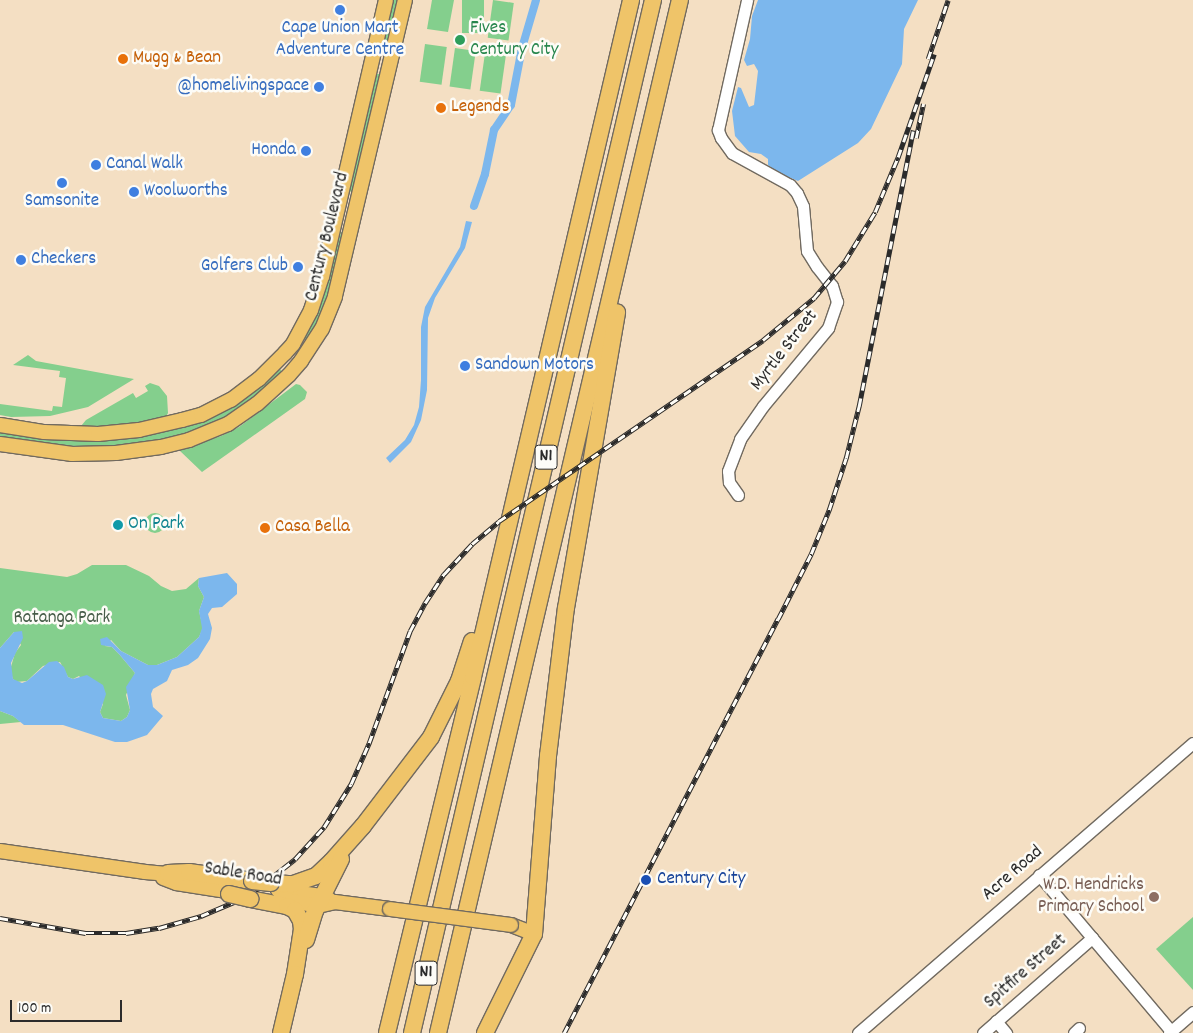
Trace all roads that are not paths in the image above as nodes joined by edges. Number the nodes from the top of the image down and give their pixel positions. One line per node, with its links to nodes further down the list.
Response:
1 (386, 0): 11 (main road, Century Boulevard)
2 (405, 0): 13 (main road, Century Boulevard)
3 (624, 0): 8 (highway)
4 (631, 0): 8 (highway)
5 (653, 0): 32 (highway, N1)
6 (680, 0): 9 (highway, N1)
7 (747, 0): 14 (street, Myrtle Street)
8 (604, 119): 15 (highway)
9 (639, 174): 24 (highway); 33 (highway, N1)
10 (0, 425): 11 (main road, Century Boulevard)
11 (22, 430): 13 (main road)
12 (0, 444): 13 (main road, Century Boulevard)
13 (72, 454)
14 (738, 495)
15 (500, 556): 17 (highway); 31 (highway)
16 (1193, 743): 21 (street, Acre Road)
17 (362, 826): 22 (highway); 23 (highway)
18 (0, 850): 19 (main road, Sable Road)
19 (145, 872): 20 (main road, Sable Road); 22 (main road, Sable Road)
20 (168, 873): 22 (highway)
21 (1039, 875): 25 (street); 35 (street, Acre Road)
22 (247, 890): 23 (main road, Sable Road); 26 (highway)
23 (325, 901): 24 (main road, Sable Road, bridge); 26 (highway)
24 (534, 928): 34 (highway)
25 (1092, 938): 28 (street, Spitfire Street); 29 (street)
26 (294, 974): 30 (highway)
27 (1193, 1012): 29 (street)
28 (996, 1021): 36 (street, Spitfire Street); 37 (street)
29 (1170, 1032)
30 (281, 1033)
31 (387, 1033)
32 (412, 1033)
33 (438, 1033)
34 (485, 1033)
35 (858, 1033)
36 (983, 1033)
37 (1006, 1033)

